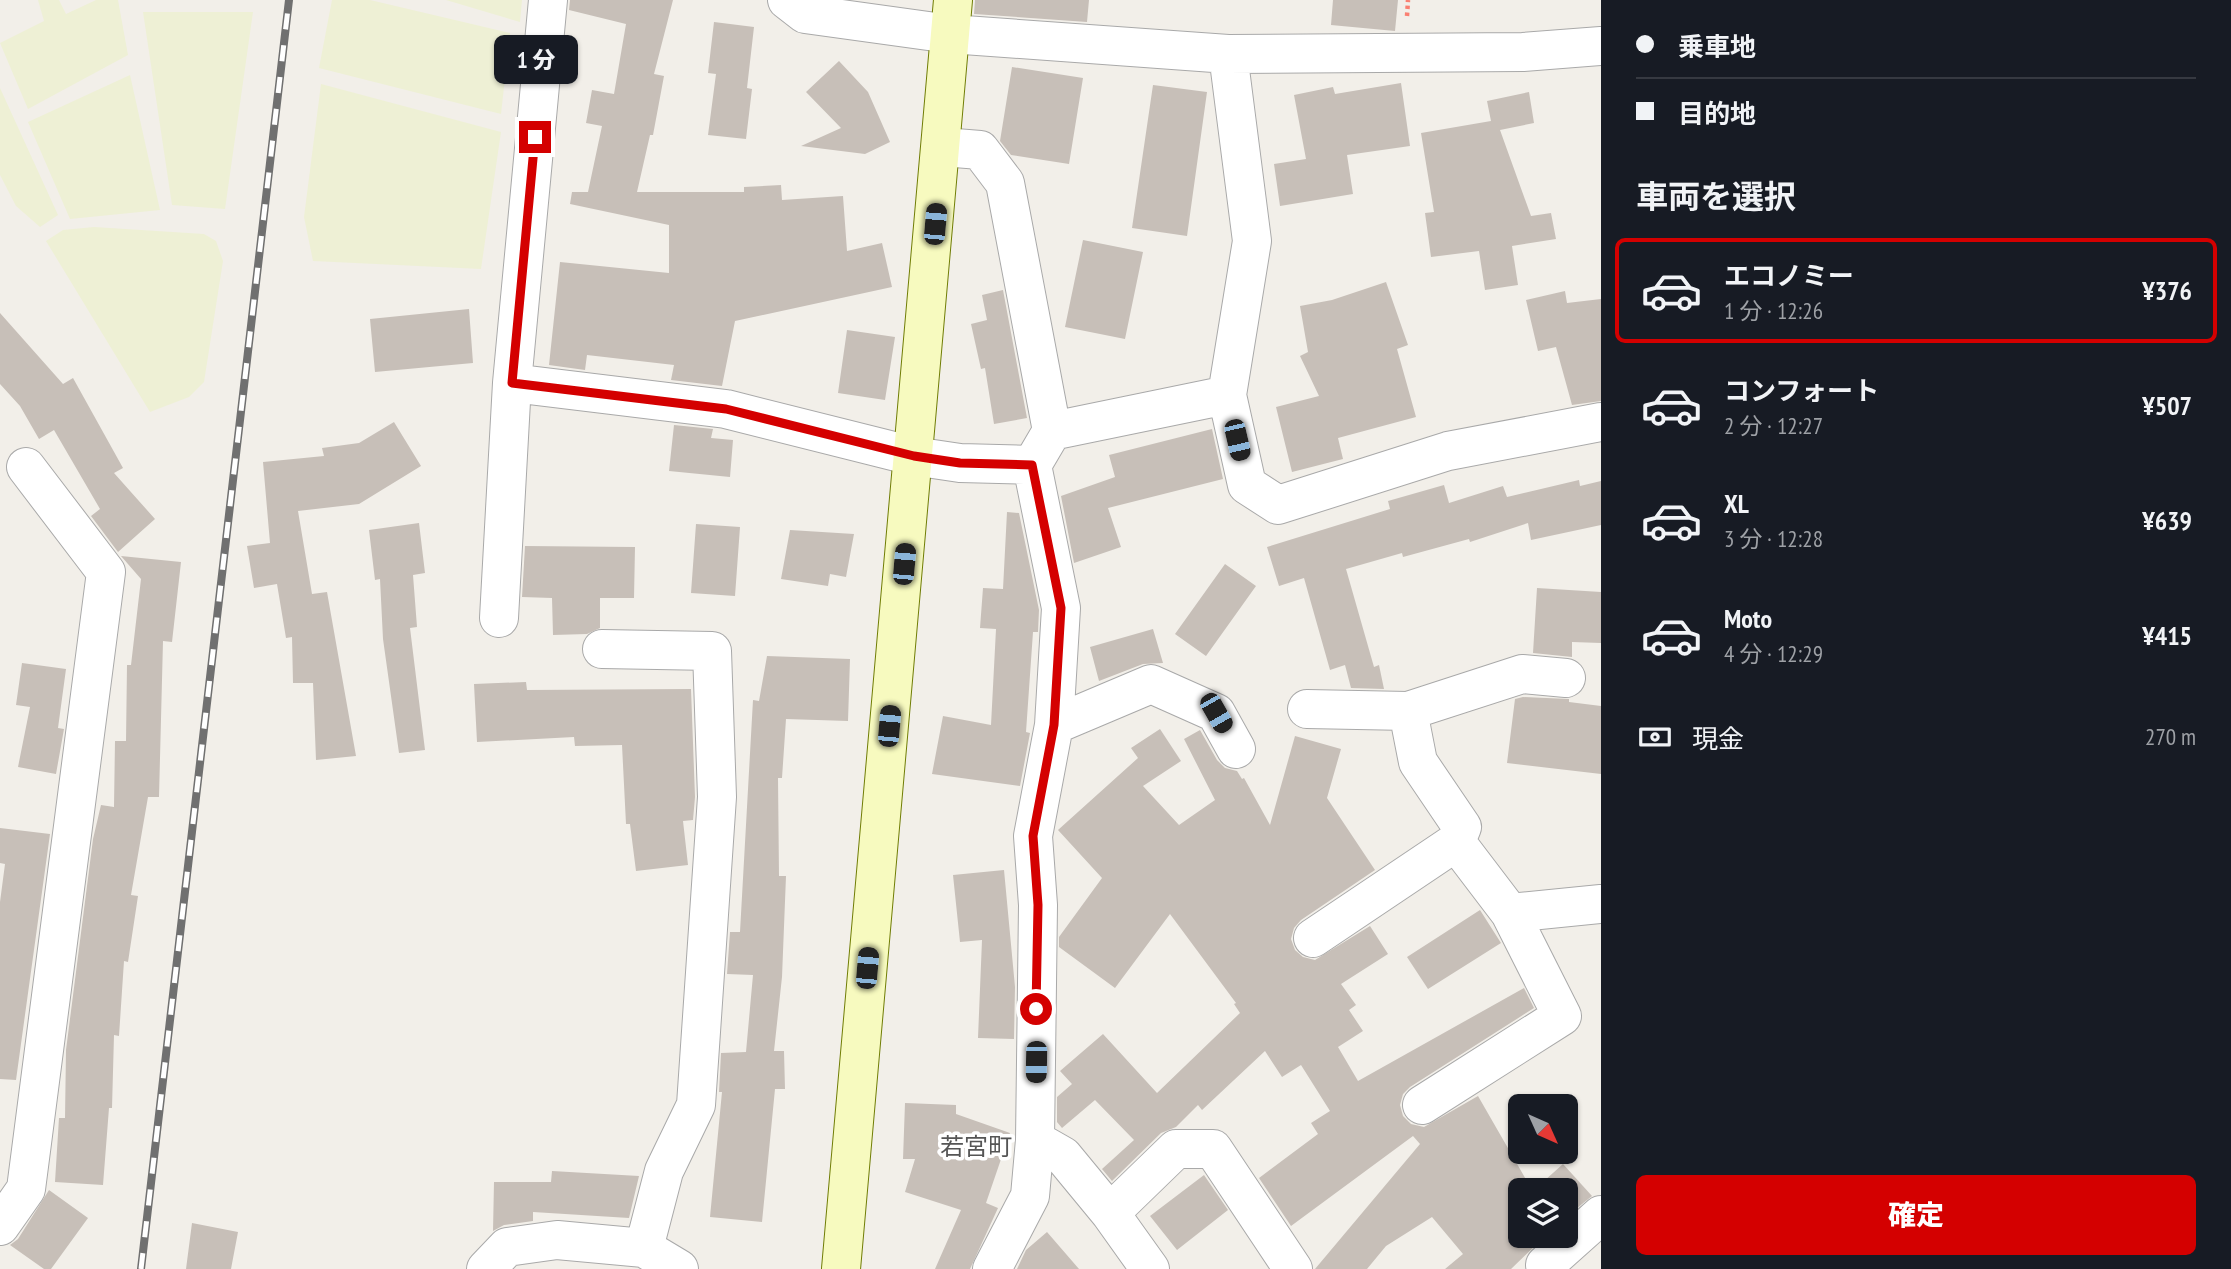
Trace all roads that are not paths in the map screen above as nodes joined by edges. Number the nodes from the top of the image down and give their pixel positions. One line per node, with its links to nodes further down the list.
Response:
1 (548, 0): 7 (street)
2 (787, 0): 3 (street)
3 (952, 17): 5 (street); 6 (street)
4 (1601, 46): 5 (street)
5 (1228, 54): 8 (street)
6 (943, 147): 10 (street); 11 (street)
7 (512, 383): 11 (street); 14 (street)
8 (1227, 395): 9 (street); 10 (street)
9 (1601, 422)
10 (1052, 431): 12 (street)
11 (914, 456): 12 (street); 34 (street)
12 (1032, 465): 19 (street)
13 (26, 467): 29 (street)
14 (499, 618)
15 (602, 649): 30 (street)
16 (1566, 678): 18 (street)
17 (1307, 709): 18 (street)
18 (1408, 711): 21 (street)
19 (1054, 725): 20 (street); 26 (street)
20 (1236, 749)
21 (1456, 842): 23 (street); 24 (street)
22 (1601, 904): 23 (street)
23 (1510, 913): 25 (street)
24 (1313, 938)
25 (1422, 1105)
26 (1035, 1140): 27 (street); 35 (street)
27 (1110, 1213): 36 (street); 37 (street)
28 (1601, 1214): 31 (street)
29 (0, 1226)
30 (643, 1248): 32 (street); 33 (street)
31 (1545, 1265)
32 (486, 1269)
33 (679, 1269)
34 (841, 1269)
35 (992, 1269)
36 (1150, 1269)
37 (1293, 1269)

